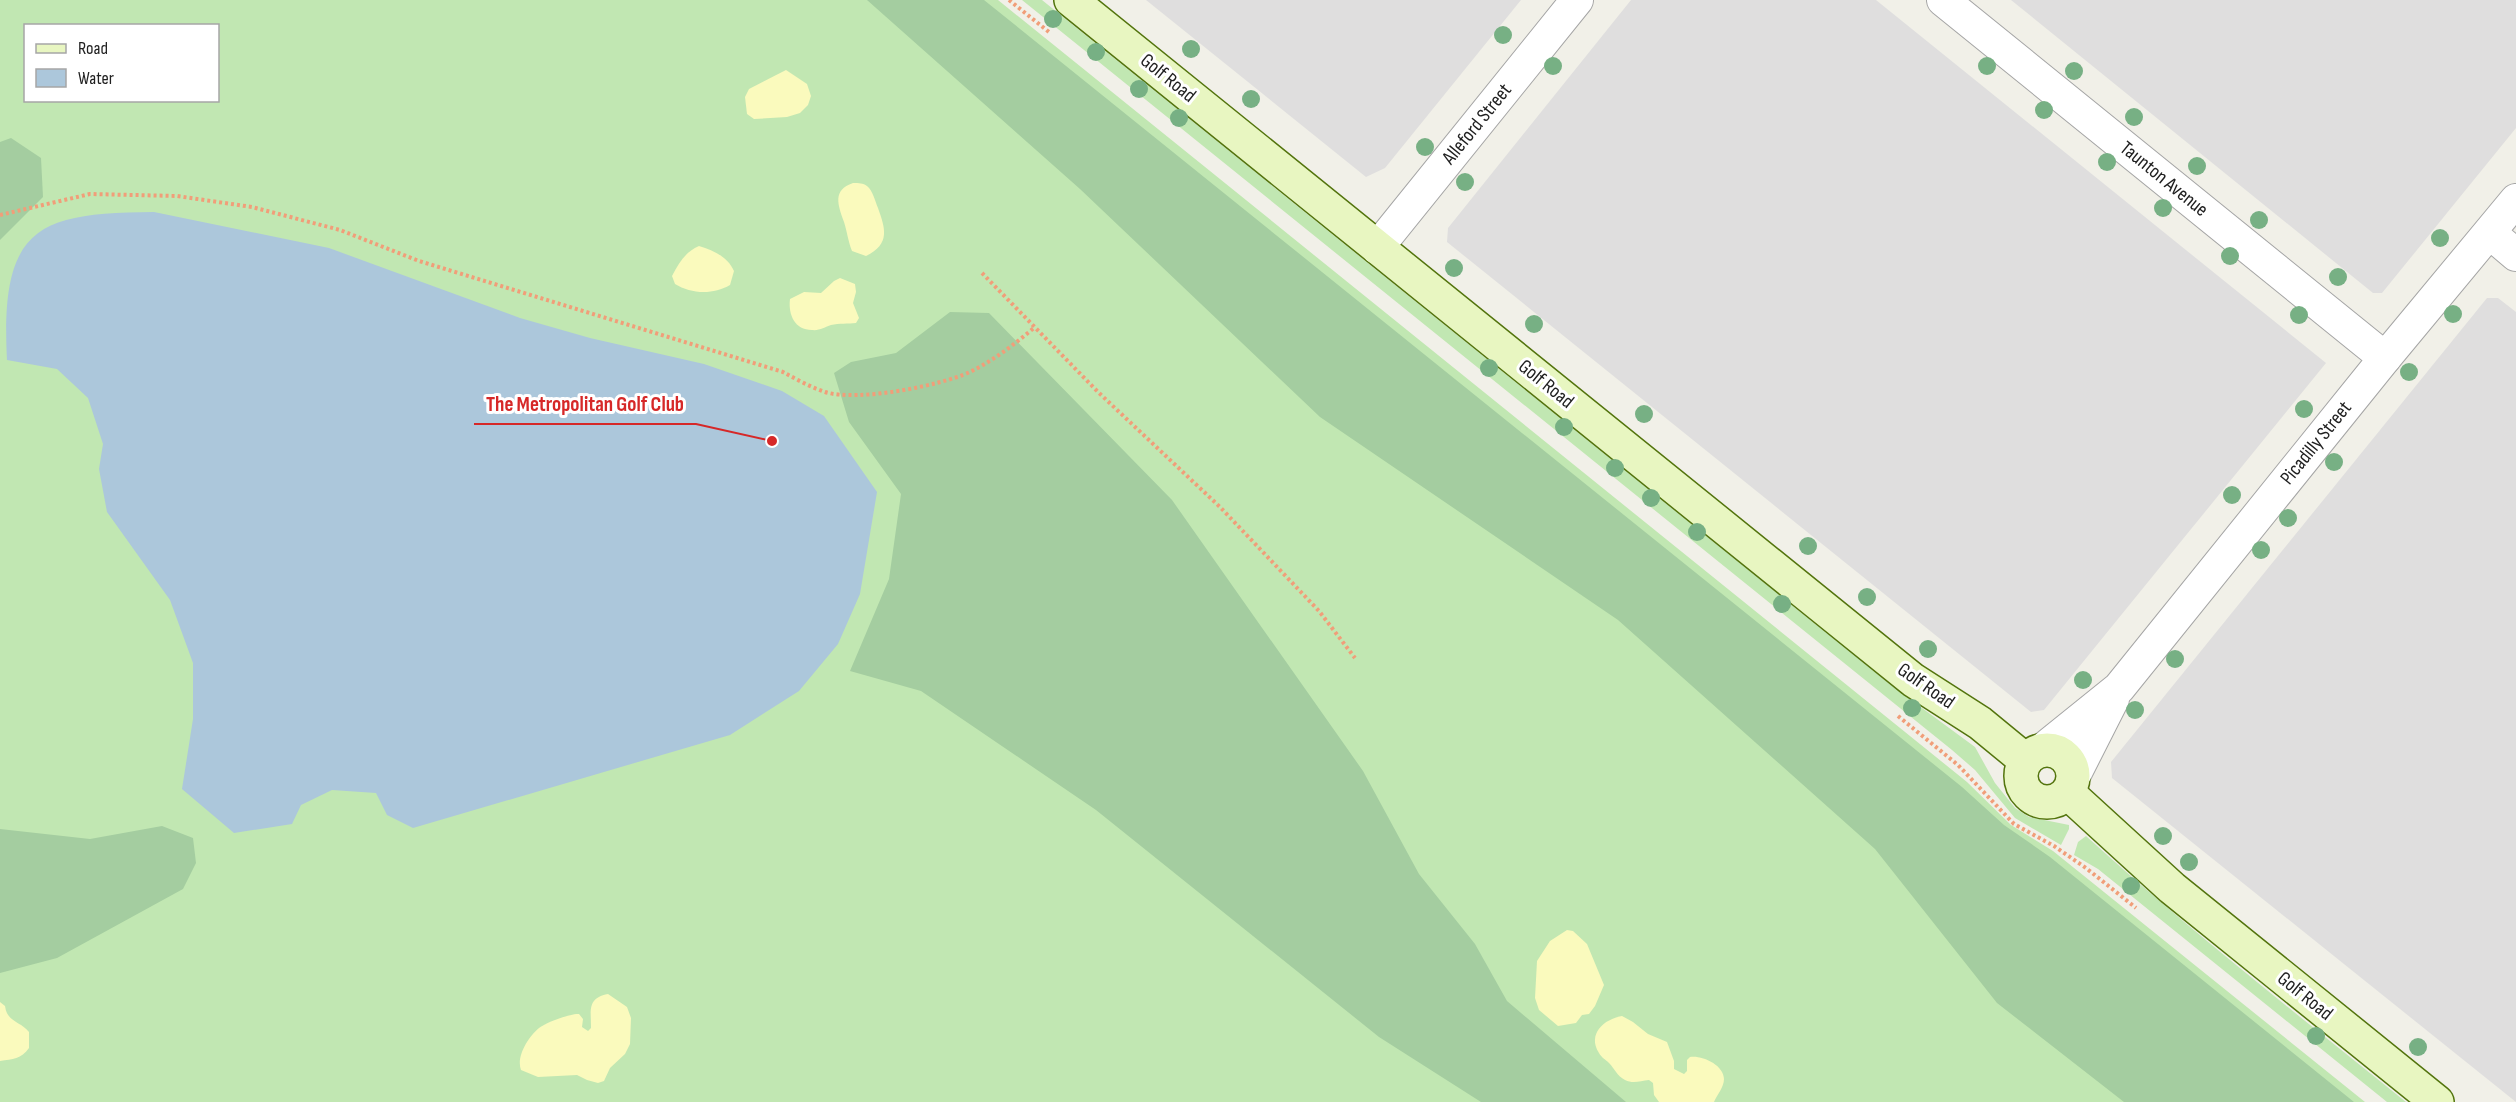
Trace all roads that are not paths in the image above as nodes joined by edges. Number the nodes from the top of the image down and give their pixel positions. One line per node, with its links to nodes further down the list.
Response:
1 (1071, 0): 6 (street, Golf Road)
2 (1577, 0): 6 (street, Alleford Street)
3 (1943, 0): 8 (street, Taunton Avenue)
4 (2516, 200): 5 (street, Picadilly Street)
5 (2490, 233): 7 (street); 8 (street, Picadilly Street)
6 (1377, 248): 10 (street, Golf Road)
7 (2516, 255)
8 (2385, 358): 9 (street, Picadilly Street)
9 (2119, 688): 10 (street, Picadilly Street); 11 (street, Picadilly Street)
10 (2034, 755): 11 (street); 11 (street)
11 (2070, 785): 12 (street, Golf Road)
12 (2437, 1102)

